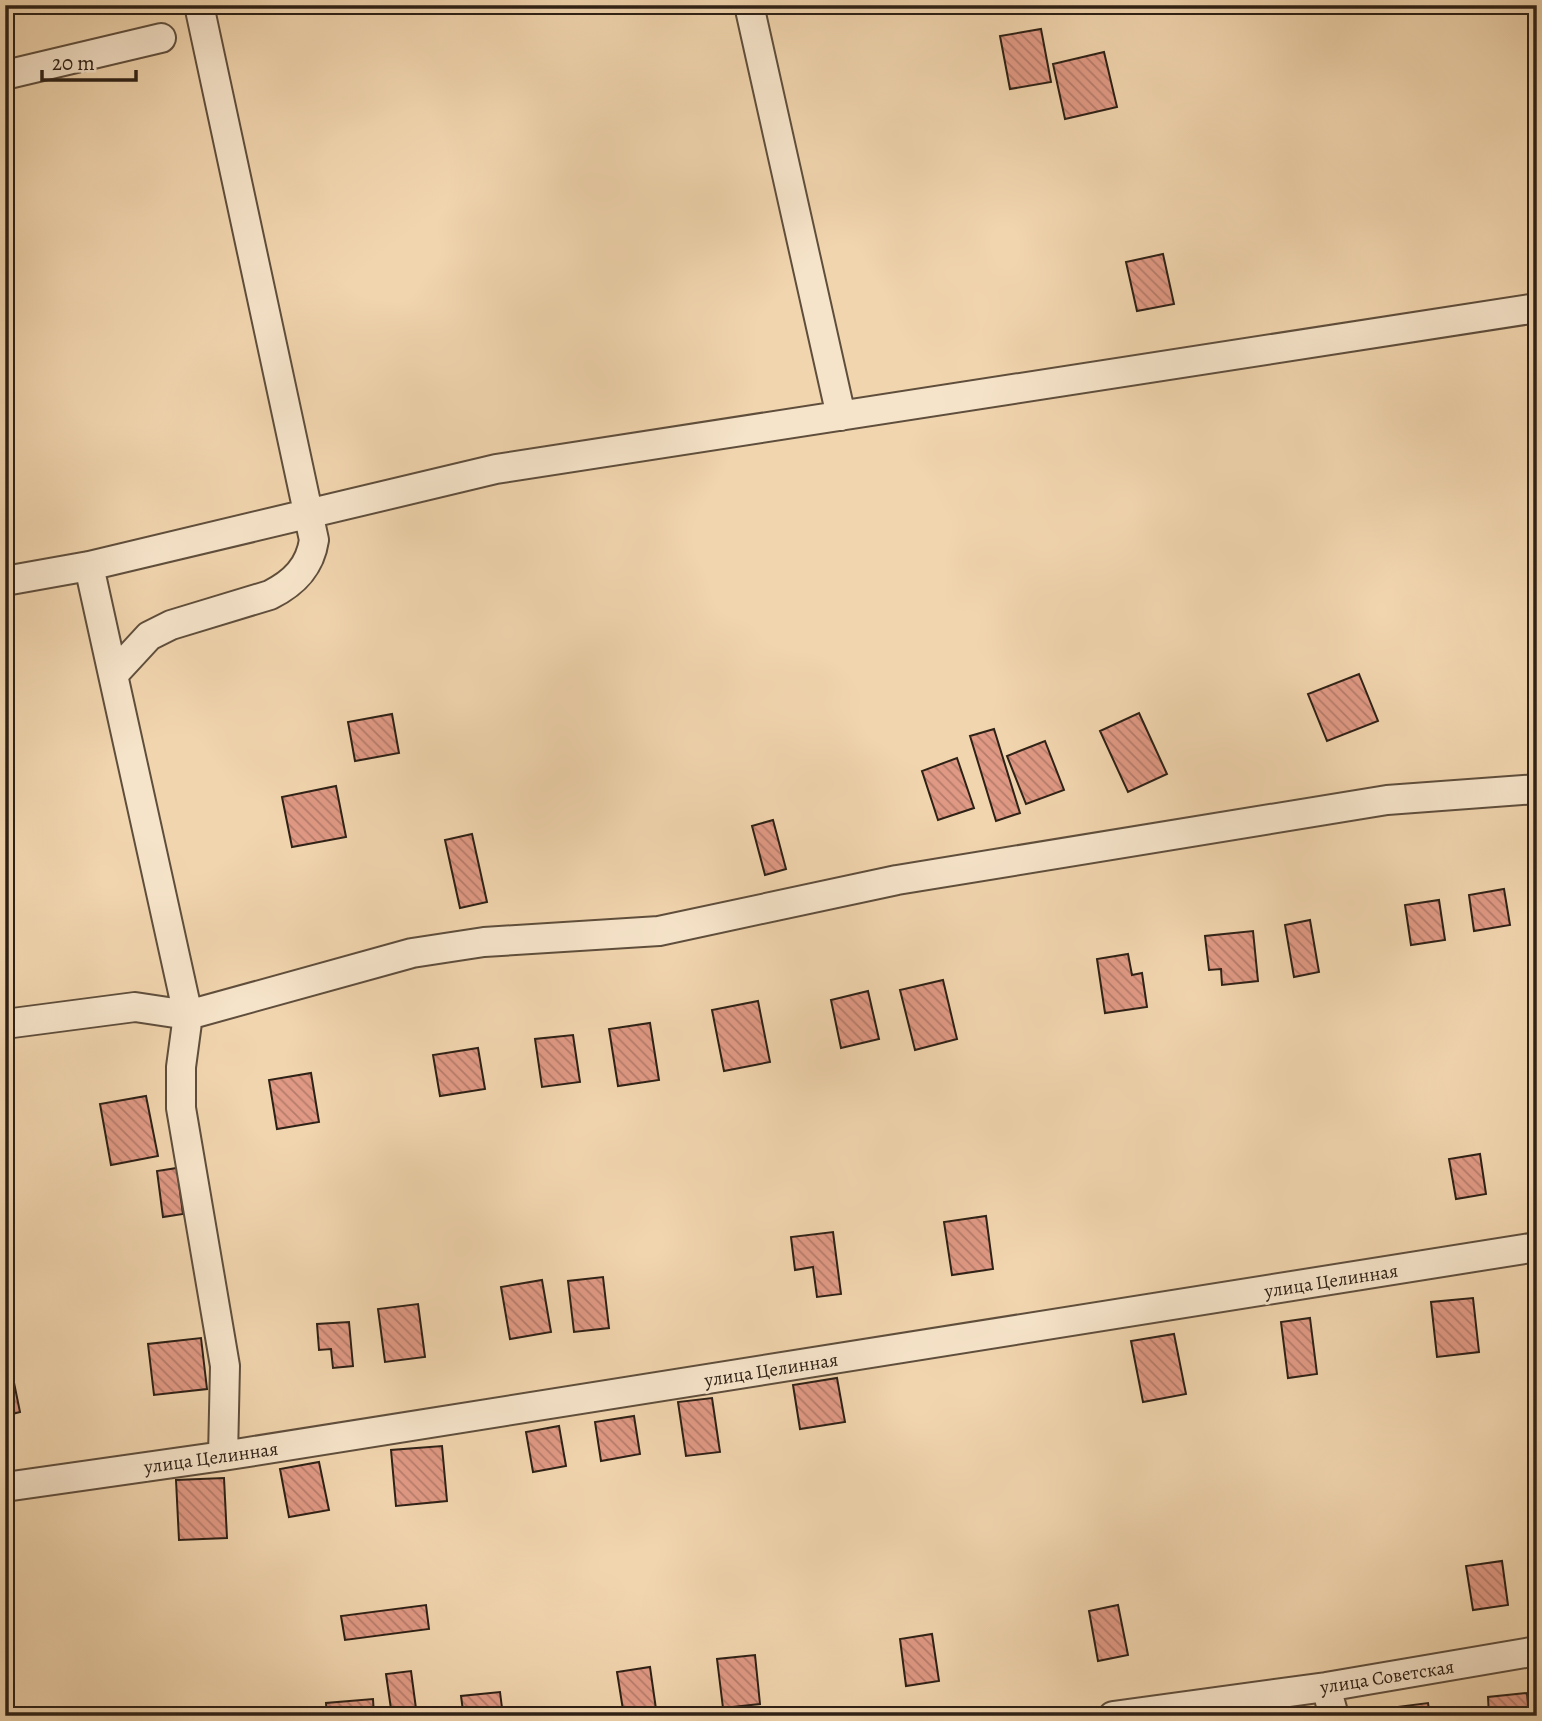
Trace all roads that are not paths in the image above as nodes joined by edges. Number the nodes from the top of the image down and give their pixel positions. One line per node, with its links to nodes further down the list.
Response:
1 (199, 5): 7 (street)
2 (749, 5): 6 (street)
3 (161, 38): 4 (street)
4 (5, 75)
5 (1537, 308): 6 (street)
6 (841, 416): 7 (street)
7 (309, 514): 8 (street); 10 (street)
8 (89, 566): 9 (street); 10 (street)
9 (5, 580)
10 (113, 675): 12 (street)
11 (1537, 789): 12 (street)
12 (188, 1015): 13 (street); 15 (street)
13 (5, 1024)
14 (1537, 1247): 15 (street, улица Целинная)
15 (223, 1456): 16 (street, улица Целинная)
16 (5, 1487)
17 (1537, 1651): 18 (street, улица Советская)
18 (1326, 1687): 19 (street, улица Советская); 20 (street)
19 (1113, 1716)
20 (1334, 1716)

